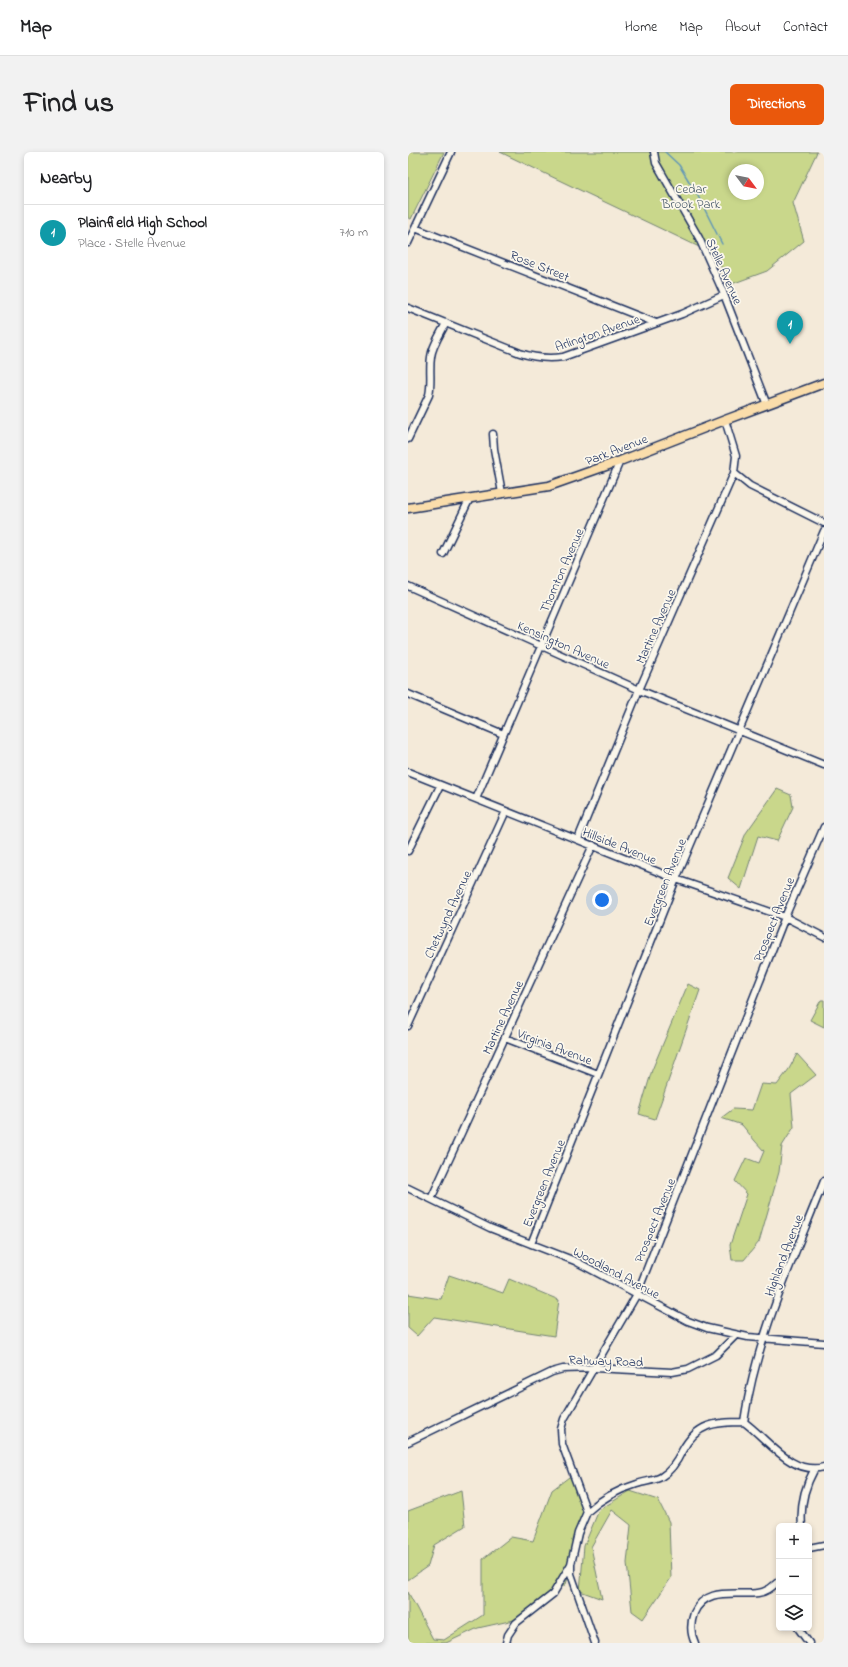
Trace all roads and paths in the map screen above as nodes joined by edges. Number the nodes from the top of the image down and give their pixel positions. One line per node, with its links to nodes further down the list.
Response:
1 (451, 152): 3 (street)
2 (654, 152): 5 (street, Stelle Avenue)
3 (415, 228): 4 (street); 8 (street, Rose Street)
4 (409, 239)
5 (724, 296): 8 (street, Arlington Avenue); 10 (street, Stelle Avenue)
6 (408, 308): 7 (street, Arlington Avenue)
7 (446, 323): 8 (street, Arlington Avenue); 13 (street)
8 (656, 323)
9 (824, 383): 10 (main road, Park Avenue)
10 (767, 405): 11 (main road, Park Avenue)
11 (725, 420): 14 (main road, Park Avenue); 15 (street, Martine Avenue)
12 (493, 434): 16 (street)
13 (408, 439)
14 (620, 461): 16 (main road, Park Avenue); 23 (street, Thornton Avenue)
15 (734, 473): 19 (street); 24 (street, Martine Avenue)
16 (502, 493): 17 (main road, Park Avenue)
17 (470, 498): 18 (main road, Park Avenue); 21 (street)
18 (408, 508)
19 (824, 523)
20 (824, 531): 26 (street, Evergreen Avenue)
21 (443, 554)
22 (408, 586): 23 (street, Kensington Avenue)
23 (540, 646): 24 (street, Kensington Avenue); 27 (street, Thornton Avenue)
24 (640, 690): 26 (street, Kensington Avenue); 34 (street, Martine Avenue)
25 (408, 694): 27 (street)
26 (739, 731): 28 (street, Kensington Avenue); 37 (street, Evergreen Avenue)
27 (503, 734): 31 (street, Thornton Avenue)
28 (824, 765)
29 (408, 772): 30 (street, Hillside Avenue)
30 (440, 786): 31 (street, Hillside Avenue); 36 (street)
31 (476, 799): 32 (street, Hillside Avenue)
32 (506, 811): 34 (street, Hillside Avenue); 40 (street, Chetwynd Avenue)
33 (824, 826): 38 (street, Prospect Avenue)
34 (578, 839): 35 (street, Hillside Avenue)
35 (593, 845): 37 (street, Hillside Avenue); 41 (street, Martine Avenue)
36 (408, 851)
37 (676, 879): 38 (street, Hillside Avenue); 42 (street, Evergreen Avenue)
38 (785, 917): 39 (street, Hillside Avenue); 47 (street, Prospect Avenue)
39 (824, 937)
40 (408, 1026)
41 (505, 1038): 42 (street, Virginia Avenue); 45 (street, Martine Avenue)
42 (598, 1074): 46 (street, Evergreen Avenue)
43 (824, 1181): 49 (street, Highland Avenue)
44 (408, 1188): 45 (street, Woodland Avenue)
45 (431, 1199): 46 (street, Woodland Avenue)
46 (531, 1244): 47 (street, Woodland Avenue)
47 (637, 1294): 48 (street, Woodland Avenue); 51 (street, Prospect Avenue)
48 (736, 1335): 49 (street, Woodland Avenue); 51 (street, Rahway Road)
49 (763, 1338): 50 (street, Woodland Avenue); 52 (street, Highland Avenue)
50 (824, 1343)
51 (594, 1368): 53 (street, Rahway Road); 56 (street, Prospect Avenue)
52 (744, 1422): 55 (street); 56 (street)
53 (408, 1442)
54 (824, 1467): 55 (street)
55 (814, 1470): 57 (street)
56 (587, 1512): 60 (street)
57 (802, 1523)
58 (824, 1545): 59 (street)
59 (812, 1547)
60 (571, 1564): 63 (street); 64 (street)
61 (776, 1584): 65 (street)
62 (800, 1631): 66 (street)
63 (506, 1643)
64 (595, 1643)
65 (695, 1643)
66 (809, 1643)

